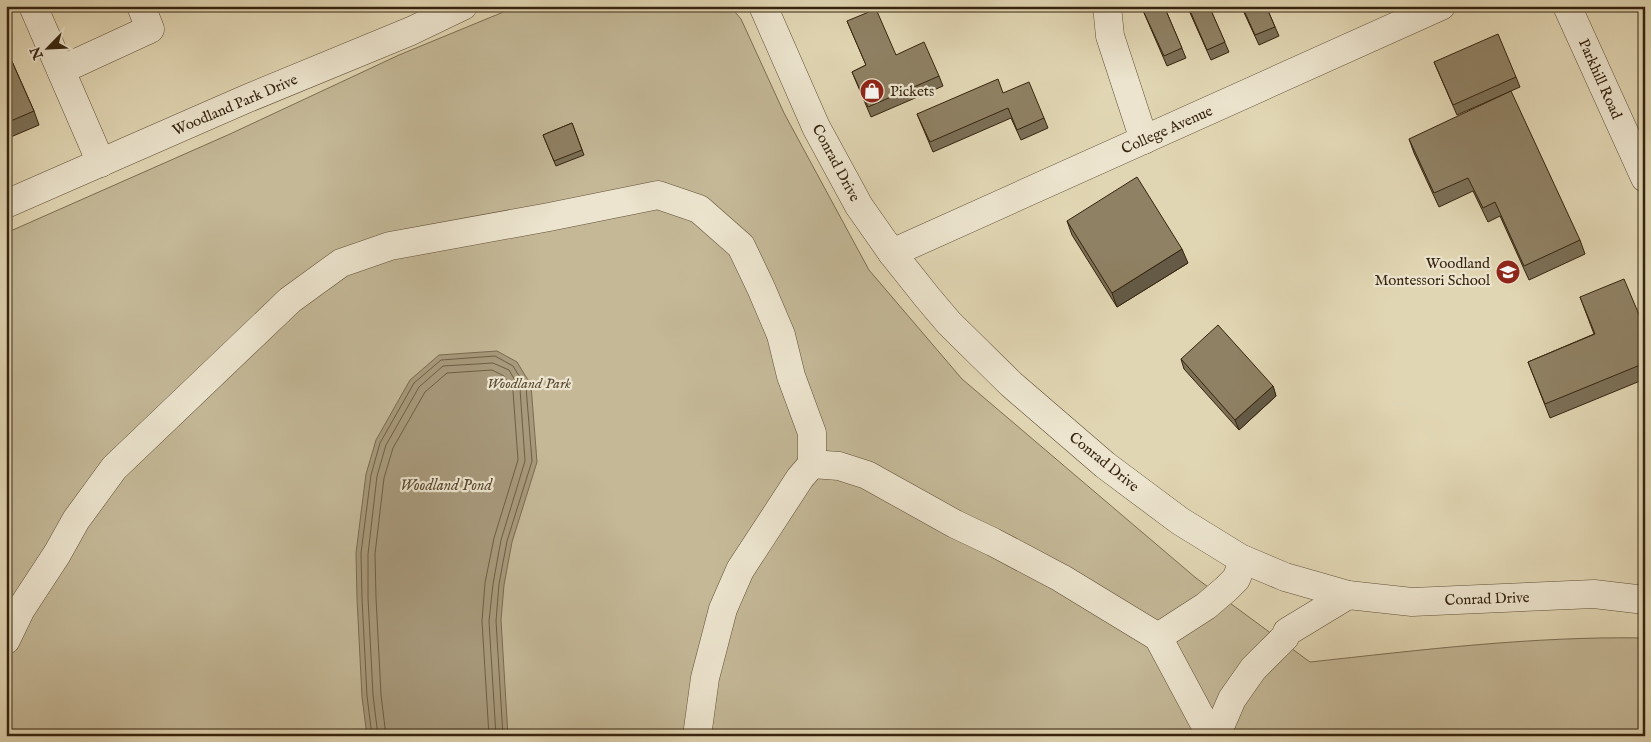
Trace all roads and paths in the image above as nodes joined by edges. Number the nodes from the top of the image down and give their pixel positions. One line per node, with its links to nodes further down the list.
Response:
1 (33, 6): 8 (street)
2 (141, 6): 8 (street)
3 (463, 6): 10 (street, Woodland Park Drive)
4 (763, 6): 13 (street, Conrad Drive)
5 (1107, 6): 9 (street)
6 (1441, 6): 9 (street, College Avenue)
7 (1567, 6): 11 (street, Parkhill Road)
8 (60, 70): 10 (street)
9 (1144, 140): 13 (street, College Avenue)
10 (102, 163): 12 (street, Woodland Park Drive)
11 (1645, 178)
12 (6, 204)
13 (892, 253): 16 (street, Conrad Drive)
14 (812, 464): 15 (street); 20 (street); 22 (street)
15 (57, 554): 18 (street); 21 (street)
16 (1244, 560): 17 (street, Conrad Drive); 20 (street)
17 (1348, 595): 19 (street, Conrad Drive); 24 (street)
18 (6, 596)
19 (1645, 600)
20 (1158, 637): 23 (street)
21 (6, 640)
22 (697, 736)
23 (1211, 736)
24 (1216, 736)

